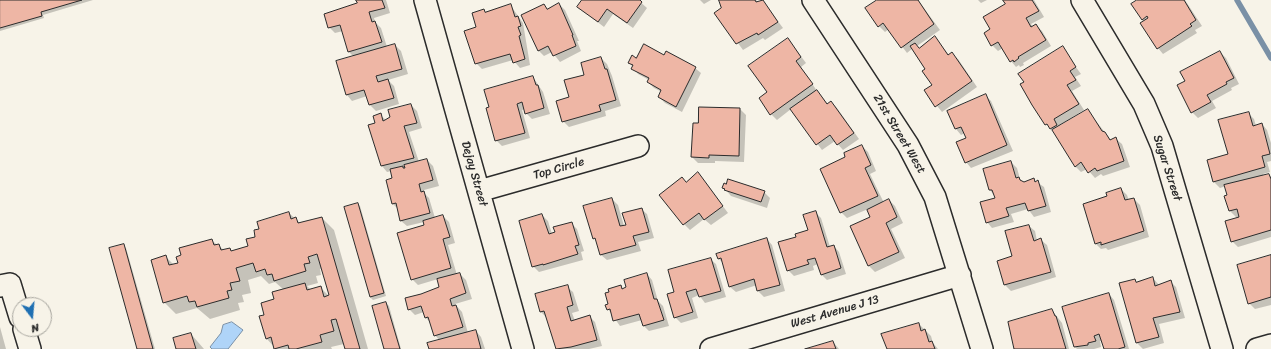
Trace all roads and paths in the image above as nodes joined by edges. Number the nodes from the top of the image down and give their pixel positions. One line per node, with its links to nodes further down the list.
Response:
1 (424, 0): 5 (street, Dejay Street)
2 (813, 0): 6 (street, 21st Street West)
3 (1082, 0): 16 (street, Sugar Street)
4 (638, 146): 5 (street, Top Circle)
5 (479, 191): 13 (street, Dejay Street)
6 (960, 275): 10 (street, West Avenue J 13); 15 (street, 21st Street West)
7 (0, 286): 8 (street)
8 (14, 297)
9 (26, 337): 12 (street)
10 (738, 345): 14 (street, West Avenue J 13)
11 (1271, 345): 17 (street)
12 (30, 349)
13 (523, 349)
14 (711, 349)
15 (982, 349)
16 (1222, 349)
17 (1257, 349)

